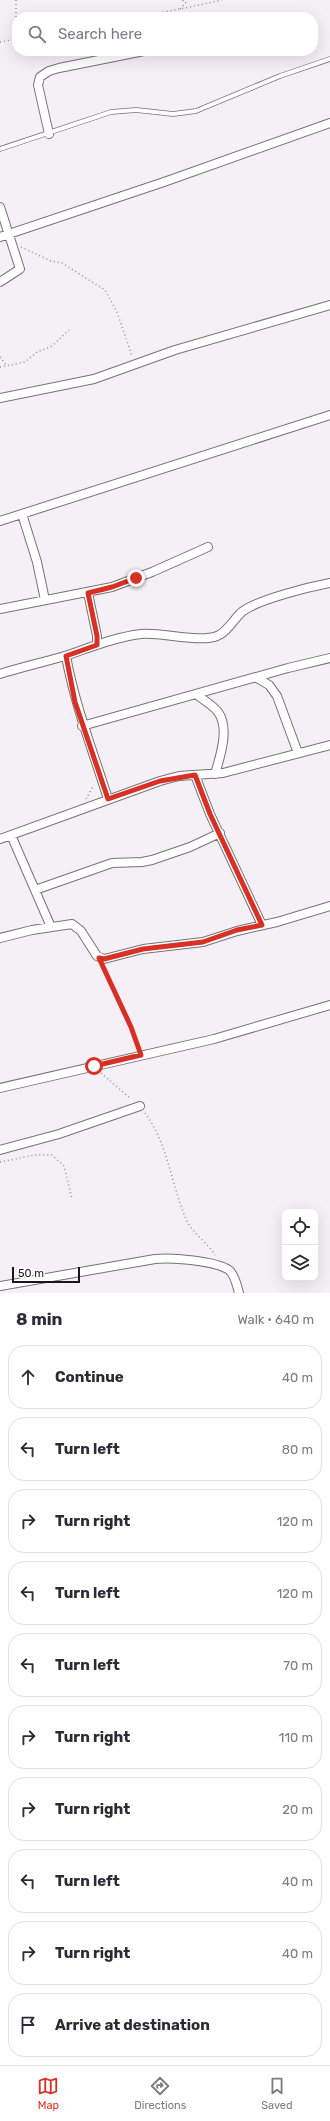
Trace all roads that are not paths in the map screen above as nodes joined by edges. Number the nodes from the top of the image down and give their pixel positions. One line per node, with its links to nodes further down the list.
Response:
1 (119, 56): 4 (street)
2 (330, 59): 4 (lane)
3 (330, 123): 7 (street)
4 (49, 134): 5 (lane)
5 (0, 149)
6 (0, 207): 7 (street)
7 (9, 234): 8 (street); 9 (street)
8 (0, 237)
9 (0, 282)
10 (330, 305): 11 (street)
11 (0, 398)
12 (330, 415): 13 (street)
13 (22, 514): 14 (street); 18 (street)
14 (0, 521)
15 (208, 547): 17 (street)
16 (330, 583): 20 (street)
17 (88, 593): 18 (street); 20 (street)
18 (45, 600): 19 (street)
19 (0, 609)
20 (97, 645): 21 (street)
21 (66, 656): 23 (street); 26 (street)
22 (330, 658): 24 (street)
23 (0, 674)
24 (257, 678): 25 (street); 28 (street)
25 (196, 694): 26 (street); 29 (street)
26 (82, 726): 31 (street)
27 (330, 745): 28 (street)
28 (298, 753): 29 (street)
29 (215, 774): 30 (street)
30 (195, 775): 31 (street); 32 (street)
31 (108, 799): 33 (street)
32 (220, 833): 35 (street); 37 (street)
33 (11, 835): 34 (street); 35 (street)
34 (0, 839)
35 (35, 890): 38 (street)
36 (330, 906): 37 (street)
37 (262, 925): 38 (street)
38 (51, 927): 39 (street)
39 (0, 938)
40 (330, 1005): 41 (street)
41 (0, 1088)
42 (140, 1106): 43 (street)
43 (0, 1150)
44 (0, 1286): 45 (street)
45 (239, 1293)

